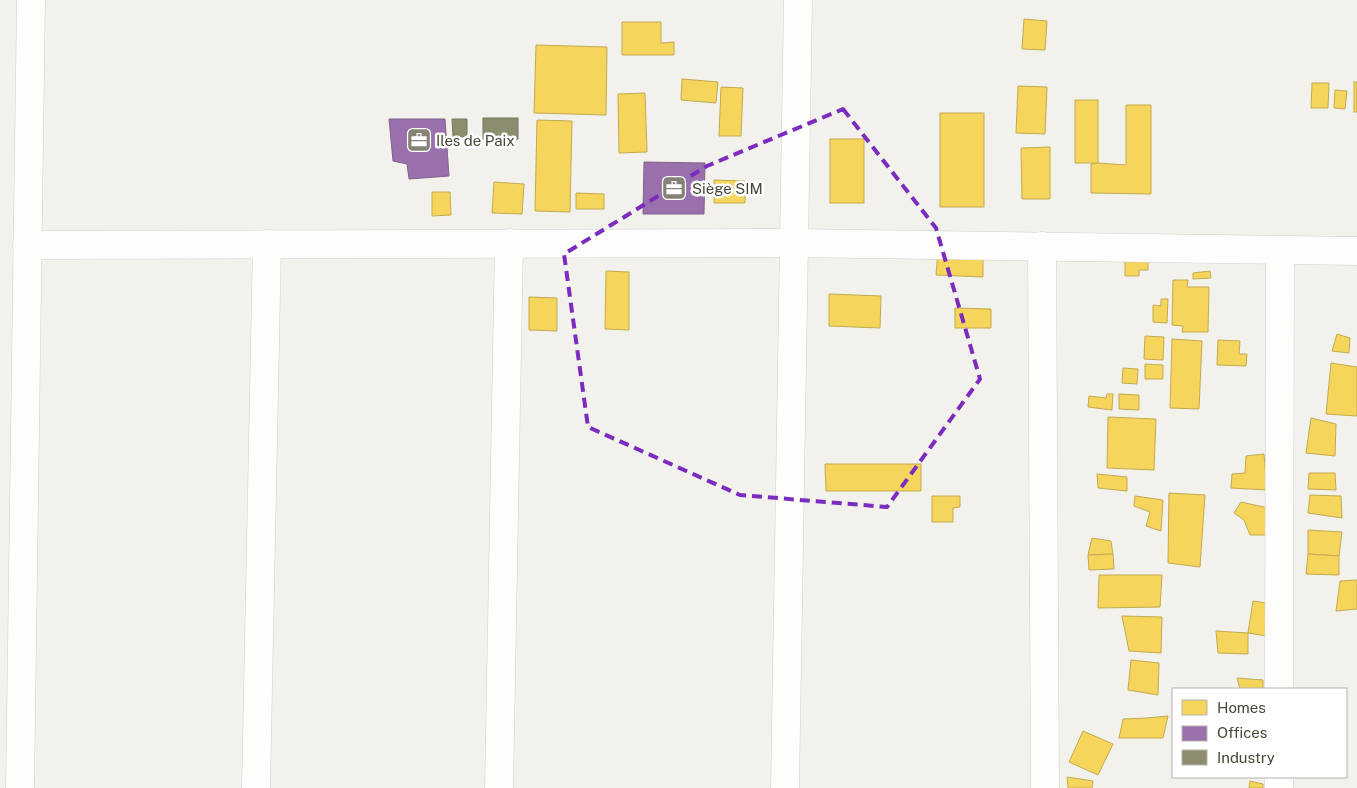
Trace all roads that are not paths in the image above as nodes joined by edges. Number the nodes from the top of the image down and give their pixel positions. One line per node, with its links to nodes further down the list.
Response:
1 (31, 0): 6 (street)
2 (798, 0): 4 (street)
3 (509, 243): 4 (street); 5 (street); 13 (street)
4 (794, 243): 7 (street); 14 (street)
5 (267, 244): 6 (street); 12 (street)
6 (27, 245): 11 (street)
7 (1042, 246): 8 (street); 15 (street)
8 (1280, 250): 9 (street); 10 (street)
9 (1357, 251)
10 (1279, 688)
11 (20, 788)
12 (256, 788)
13 (499, 788)
14 (785, 788)
15 (1045, 788)

